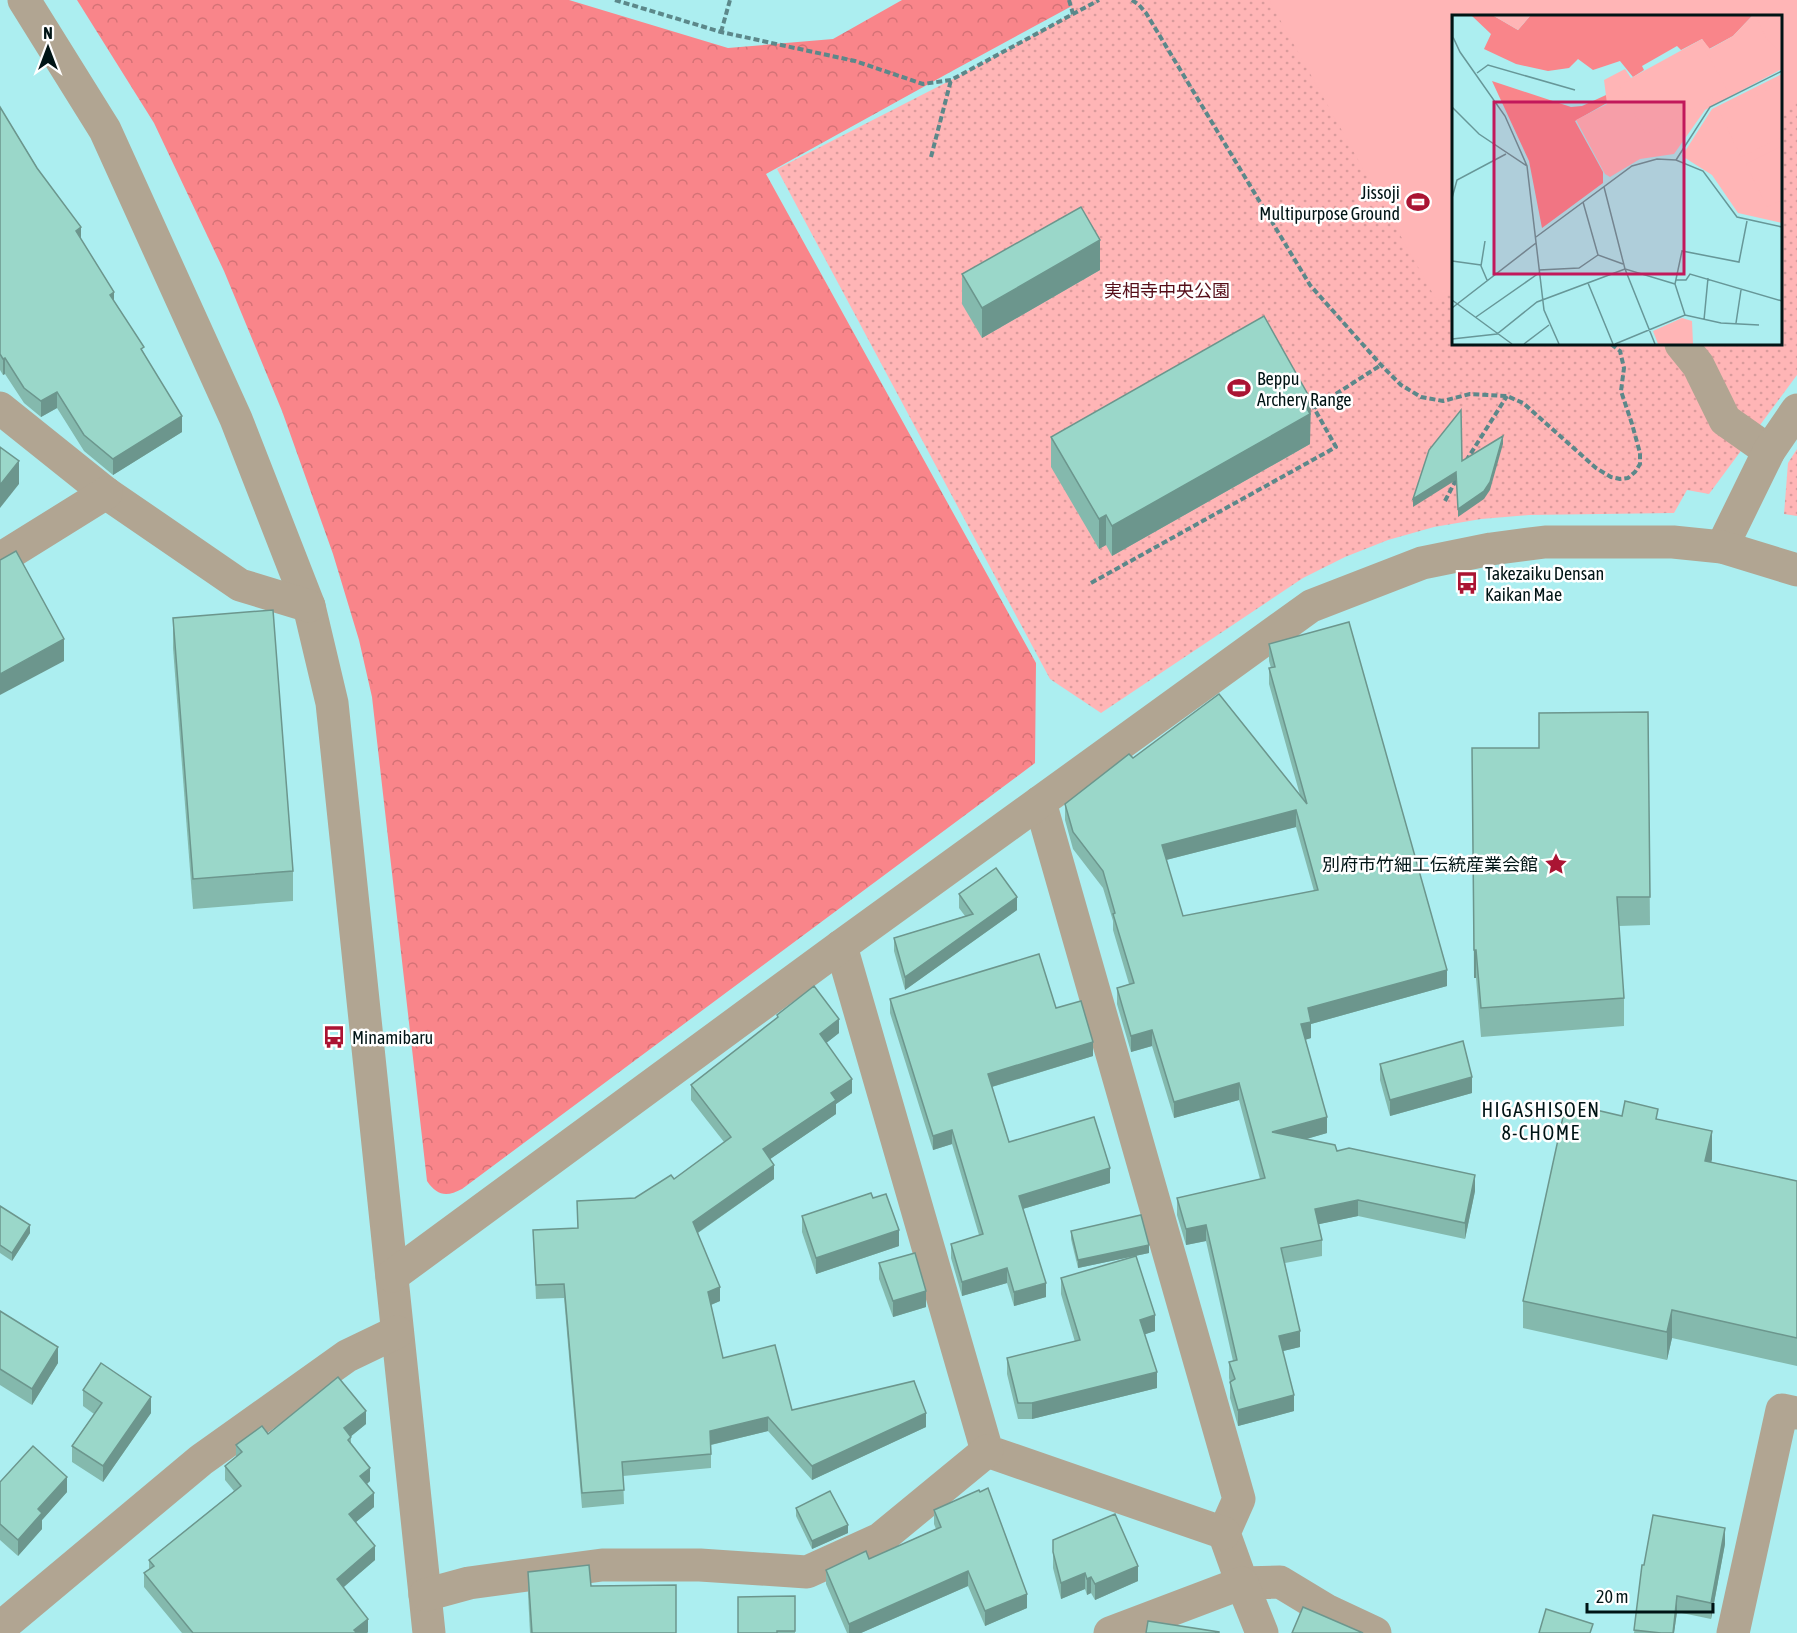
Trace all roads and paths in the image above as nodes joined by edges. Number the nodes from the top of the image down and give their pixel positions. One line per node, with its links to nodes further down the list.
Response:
1 (24, 0): 26 (street)
2 (615, 0): 8 (path)
3 (730, 0): 8 (path)
4 (1069, 0): 7 (path)
5 (1099, 0): 7 (path)
6 (1132, 0): 13 (path)
7 (1073, 14): 9 (path)
8 (721, 32): 9 (path)
9 (951, 80): 10 (path)
10 (932, 157)
11 (1612, 345): 14 (path)
12 (1682, 345): 17 (street)
13 (1381, 365): 14 (path); 25 (path)
14 (1507, 396): 18 (path)
15 (0, 408): 20 (street)
16 (1797, 410): 17 (street)
17 (1769, 451): 22 (street)
18 (1464, 465)
19 (1459, 474): 21 (path)
20 (106, 493): 23 (street); 26 (street)
21 (1445, 501)
22 (1722, 547): 24 (street); 27 (street)
23 (0, 559)
24 (1797, 570)
25 (1091, 584)
26 (309, 606): 29 (street)
27 (1040, 802): 28 (street); 33 (street)
28 (841, 946): 29 (street); 32 (street)
29 (392, 1276): 30 (street)
30 (398, 1332): 35 (street); 36 (street)
31 (1797, 1413): 40 (street)
32 (987, 1451): 33 (street); 35 (street)
33 (1224, 1533): 34 (street)
34 (1242, 1583): 37 (street); 38 (street); 39 (street)
35 (425, 1621)
36 (0, 1629)
37 (1110, 1633)
38 (1262, 1633)
39 (1375, 1633)
40 (1733, 1633)

